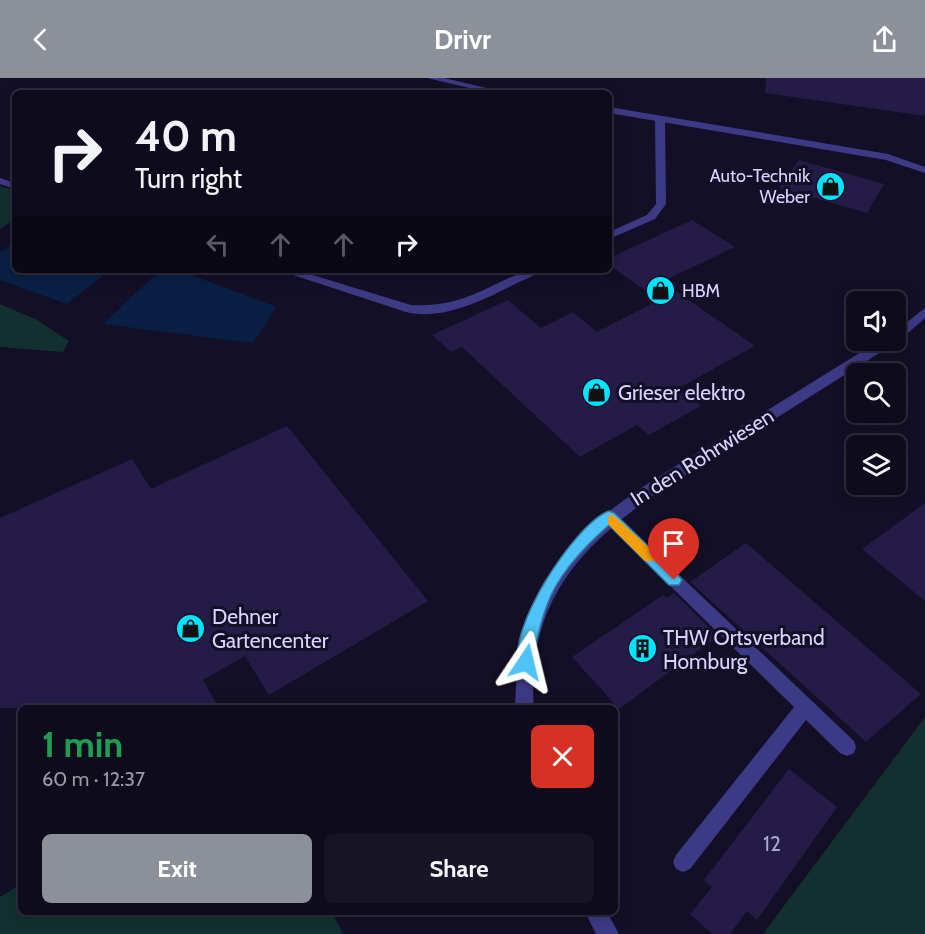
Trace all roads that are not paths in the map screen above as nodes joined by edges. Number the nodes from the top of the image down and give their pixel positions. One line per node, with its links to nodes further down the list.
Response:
1 (431, 78): 2 (street)
2 (489, 90)
3 (612, 111): 4 (street)
4 (660, 119): 5 (street); 6 (street)
5 (925, 170)
6 (612, 235)
7 (294, 273): 8 (street)
8 (528, 273)
9 (925, 312): 10 (street)
10 (906, 328)
11 (873, 351): 12 (street, In den Rohrwiesen)
12 (609, 517): 13 (street, In den Rohrwiesen); 14 (street)
13 (524, 705)
14 (804, 708): 15 (street); 16 (street)
15 (847, 747)
16 (683, 862)
17 (597, 915): 18 (street)
18 (608, 934)

